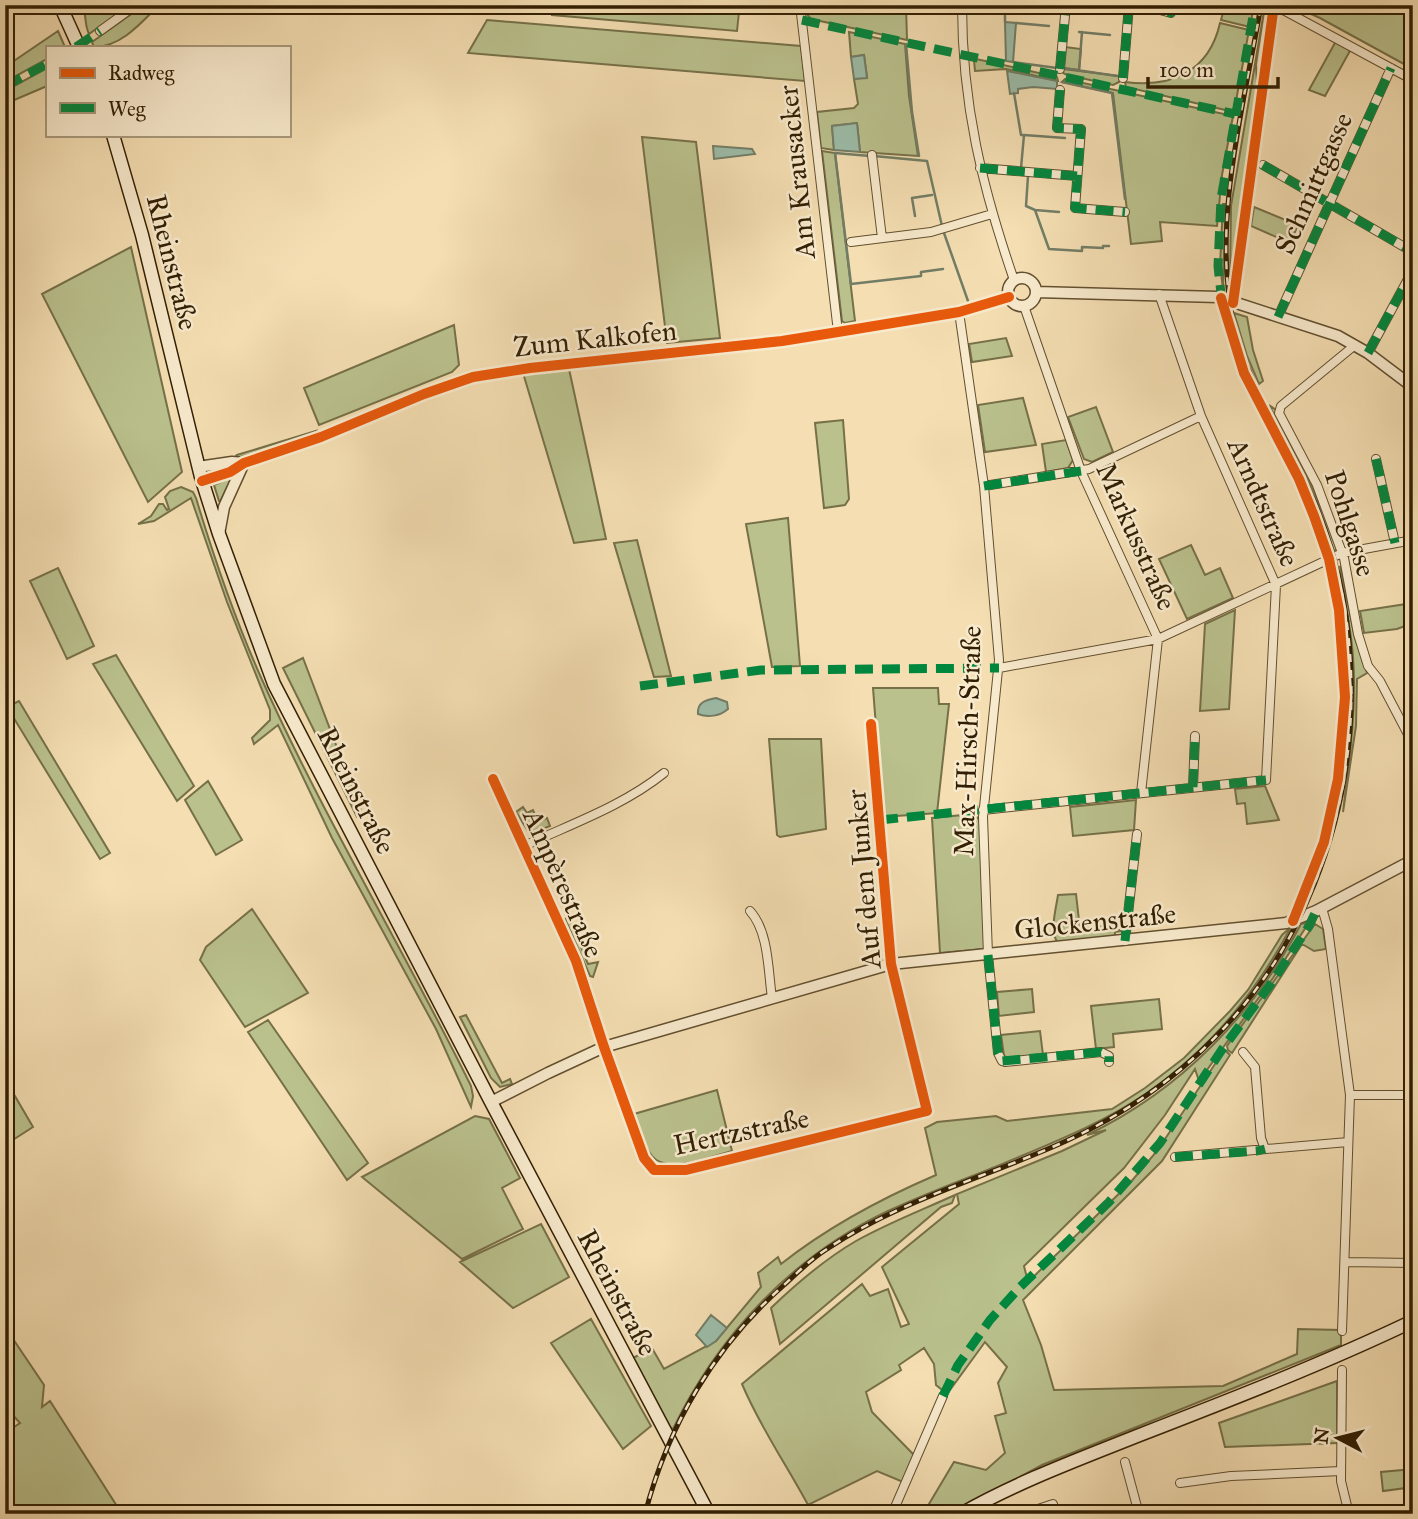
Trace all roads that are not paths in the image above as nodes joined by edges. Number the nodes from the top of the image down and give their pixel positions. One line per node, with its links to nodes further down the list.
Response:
1 (60, 5): 11 (main road)
2 (136, 5): 10 (street)
3 (800, 5): 37 (street, Am Krausacker)
4 (962, 5): 20 (street)
5 (1066, 5): 13 (street)
6 (1129, 5): 14 (street)
7 (1142, 5): 8 (street)
8 (1173, 5)
9 (1274, 5): 12 (street); 33 (street)
10 (100, 31)
11 (79, 46)
12 (1391, 68): 15 (street); 22 (street, Schmittgasse)
13 (1060, 69)
14 (1123, 78)
15 (1413, 80)
16 (1060, 90): 21 (street)
17 (113, 136): 44 (main road, Rheinstraße)
18 (872, 155): 25 (street)
19 (1262, 166): 22 (street)
20 (980, 168): 21 (street); 24 (street)
21 (1077, 176): 23 (street)
22 (1329, 204): 27 (street); 36 (street, Schmittgasse)
23 (1125, 212)
24 (992, 214): 25 (street); 29 (street)
25 (881, 238): 26 (street)
26 (851, 242)
27 (1413, 252)
28 (1413, 270): 39 (street)
29 (1014, 279): 30 (street); 32 (street)
30 (1036, 292): 31 (street); 34 (street)
31 (1159, 294): 33 (street); 41 (street, Arndtstraße)
32 (1009, 297): 34 (street); 35 (street, Zum Kalkofen)
33 (1233, 303): 36 (street)
34 (1024, 306): 45 (street, Markusstraße)
35 (959, 312): 37 (street, Zum Kalkofen); 47 (street, Max-Hirsch-Straße)
36 (1278, 317): 38 (street)
37 (838, 332): 43 (street, Zum Kalkofen)
38 (1355, 345): 39 (street); 51 (street, Pohlgasse)
39 (1368, 353): 40 (street)
40 (1413, 387)
41 (1201, 416): 45 (street); 52 (street, Arndtstraße)
42 (1376, 459): 50 (street)
43 (244, 463): 44 (street, Zum Kalkofen); 46 (street, Zum Kalkofen); 48 (street)
44 (198, 467): 46 (main road, Rheinstraße)
45 (1081, 471): 47 (street); 53 (street, Markusstraße)
46 (202, 481): 48 (main road, Rheinstraße)
47 (984, 486): 54 (street, Max-Hirsch-Straße)
48 (219, 534): 77 (main road, Rheinstraße)
49 (1413, 540): 50 (street)
50 (1395, 543): 51 (street)
51 (1342, 553): 52 (street); 57 (street, Pohlgasse)
52 (1276, 585): 53 (street); 60 (street, Arndtstraße)
53 (1158, 639): 54 (street); 61 (street, Markusstraße)
54 (999, 668): 62 (street, Max-Hirsch-Straße)
55 (871, 724): 70 (street, Auf dem Junker)
56 (1195, 736): 60 (street)
57 (1413, 744)
58 (664, 773): 64 (street, Ampèrestraße)
59 (492, 779): 64 (street, Ampèrestraße)
60 (1193, 787): 61 (street)
61 (1141, 793): 62 (street)
62 (983, 810): 69 (street, Max-Hirsch-Straße)
63 (1137, 834): 68 (street)
64 (524, 846): 72 (street, Ampèrestraße)
65 (1413, 860): 66 (street, Glockenstraße)
66 (1322, 908): 68 (street, Glockenstraße); 75 (street)
67 (750, 911): 71 (street)
68 (1125, 941): 69 (street, Glockenstraße)
69 (988, 955): 70 (street, Glockenstraße); 74 (street, Max-Hirsch-Straße)
70 (891, 964): 71 (street, Glockenstraße); 78 (street, Auf dem Junker)
71 (772, 998): 72 (street, Glockenstraße)
72 (604, 1047): 77 (street, Glockenstraße); 78 (street, Hertzstraße)
73 (1243, 1052): 80 (street)
74 (1110, 1062)
75 (1350, 1095): 76 (street); 79 (street)
76 (1413, 1095)
77 (491, 1102): 92 (main road, Rheinstraße)
78 (927, 1111)
79 (1349, 1142): 80 (street); 82 (street)
80 (1265, 1149): 81 (street)
81 (1175, 1157)
82 (1346, 1262): 83 (street); 85 (street)
83 (1413, 1264)
84 (1413, 1321): 94 (main road)
85 (1342, 1331)
86 (1342, 1370): 89 (street)
87 (943, 1396): 93 (street)
88 (1125, 1462): 96 (street)
89 (1341, 1471): 90 (street); 97 (street)
90 (1180, 1483)
91 (1053, 1504): 95 (street)
92 (709, 1514)
93 (891, 1514)
94 (961, 1514)
95 (1023, 1514)
96 (1139, 1514)
97 (1349, 1514)

